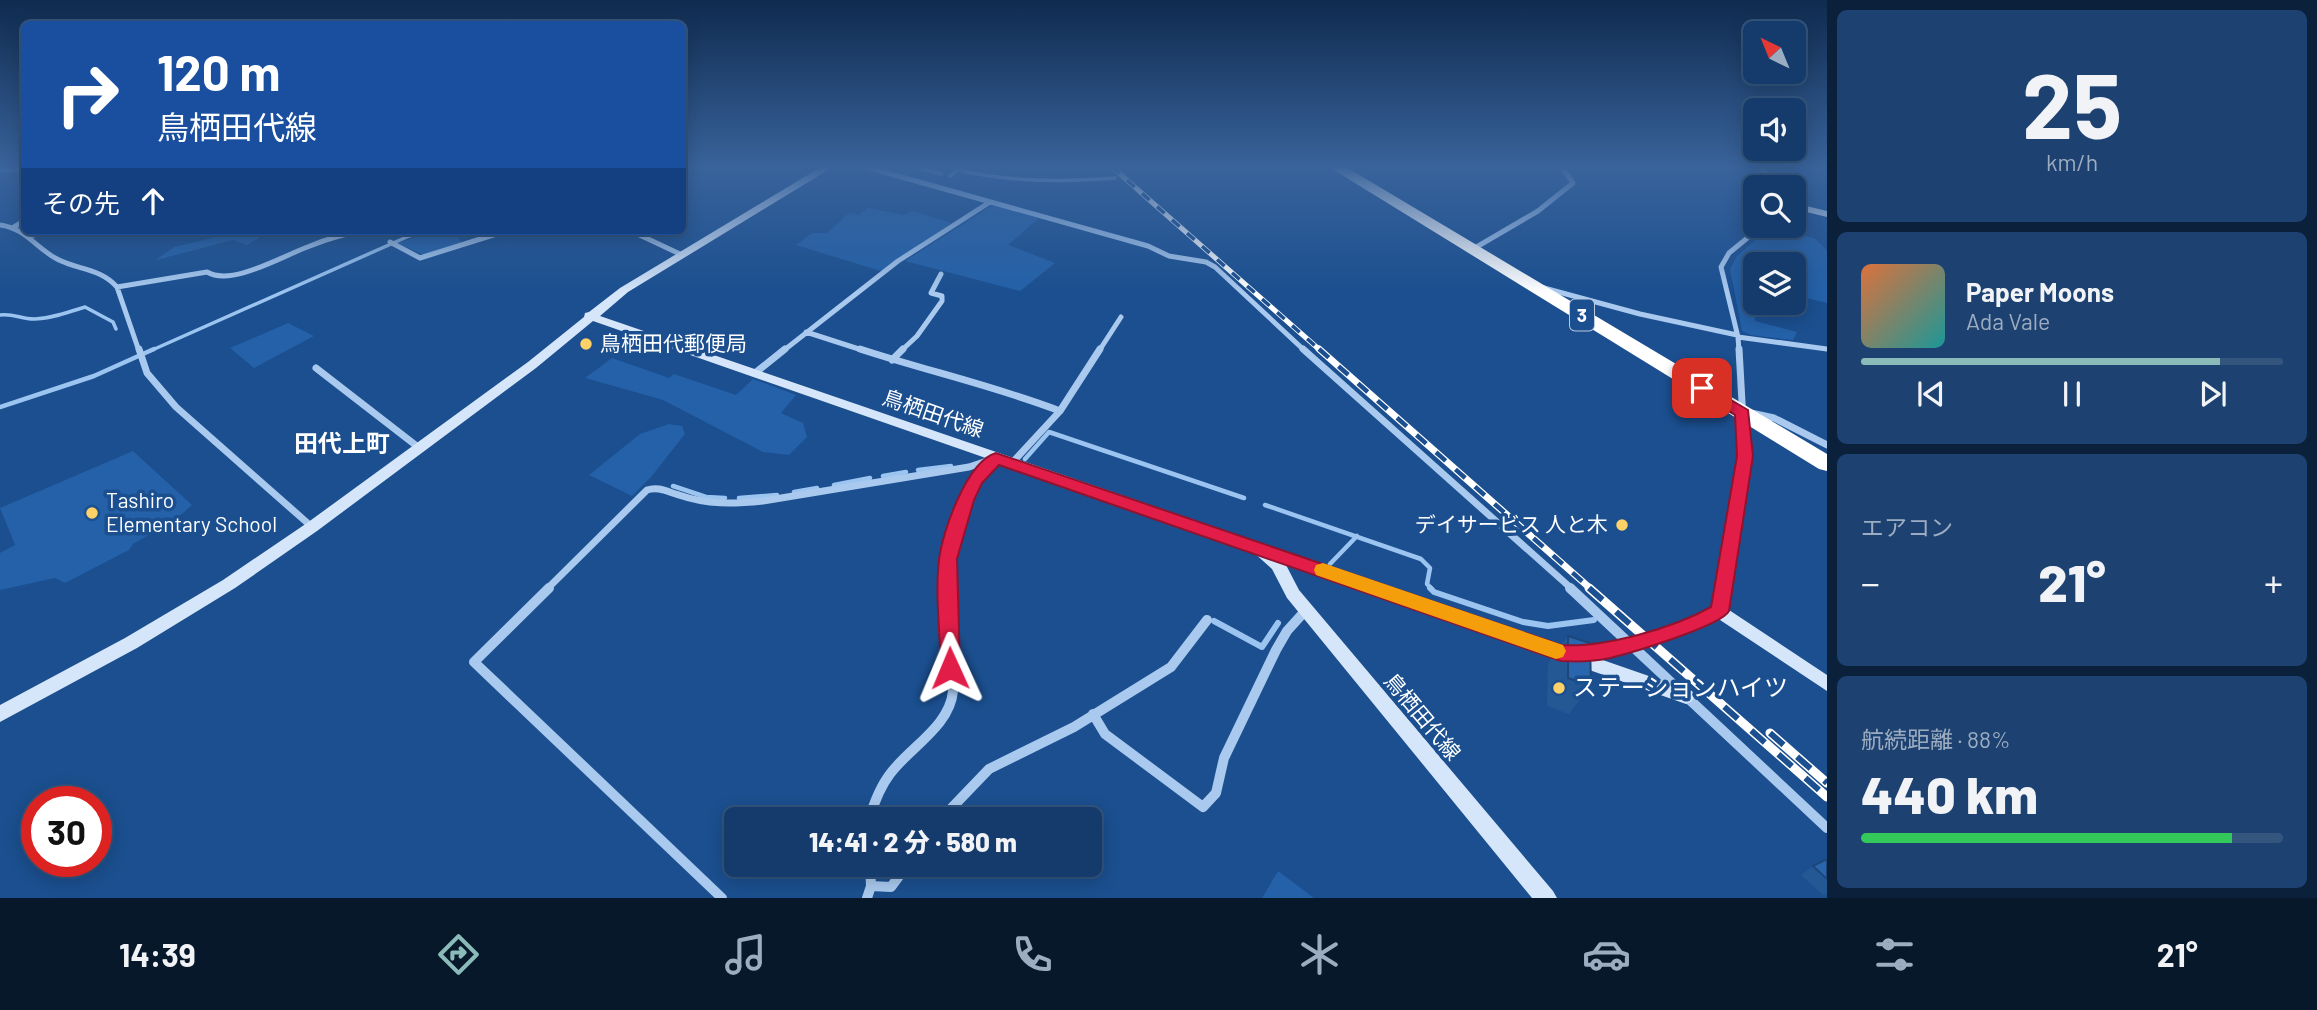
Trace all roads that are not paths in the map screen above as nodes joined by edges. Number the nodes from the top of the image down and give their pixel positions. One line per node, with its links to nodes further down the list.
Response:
1 (757, 209): 21 (main road)
2 (979, 209): 27 (street)
3 (1015, 209): 45 (street)
4 (1407, 209): 20 (highway, 3)
5 (1543, 209): 20 (street)
6 (1808, 209): 7 (main road)
7 (1827, 214)
8 (0, 219): 10 (street)
9 (21, 223): 11 (street)
10 (3, 225): 11 (street)
11 (14, 227): 12 (street)
12 (21, 231)
13 (33, 235): 17 (street)
14 (341, 235): 23 (street)
15 (493, 235): 19 (street)
16 (640, 235): 21 (street)
17 (29, 236): 23 (street)
18 (1747, 238): 28 (street)
19 (391, 243)
20 (1474, 249): 24 (highway, 3)
21 (680, 254): 25 (main road)
22 (941, 274): 30 (street)
23 (117, 287): 40 (street)
24 (1536, 287): 28 (street); 34 (highway, 3)
25 (589, 316): 32 (main road, 鳥栖田代線); 36 (main road)
26 (1121, 317): 33 (street)
27 (806, 332): 30 (street); 32 (street)
28 (1737, 336): 29 (street); 34 (street)
29 (1827, 349)
30 (892, 360): 33 (street)
31 (316, 368): 36 (street)
32 (755, 373): 37 (main road, 鳥栖田代線)
33 (1060, 411): 38 (street)
34 (1743, 413): 35 (street); 39 (highway, 3); 43 (street)
35 (1827, 445)
36 (418, 447): 40 (main road)
37 (996, 458): 38 (main road, 鳥栖田代線); 51 (street); 57 (street)
38 (1012, 463): 41 (main road, 鳥栖田代線)
39 (1827, 464)
40 (312, 527): 49 (main road)
41 (1257, 547): 42 (main road, 鳥栖田代線); 46 (main road)
42 (1306, 610): 50 (street); 59 (main road, 鳥栖田代線)
43 (1720, 611): 45 (street); 47 (main road)
44 (1207, 620): 50 (street)
45 (1631, 645): 46 (main road); 48 (street)
46 (1561, 653): 48 (main road)
47 (1827, 684)
48 (1686, 696): 53 (street)
49 (0, 714)
50 (1093, 715): 52 (street)
51 (873, 807)
52 (951, 807)
53 (1827, 828)
54 (871, 877): 56 (street)
55 (898, 877): 56 (street)
56 (871, 886): 58 (street)
57 (722, 898)
58 (867, 898)
59 (1546, 898)

